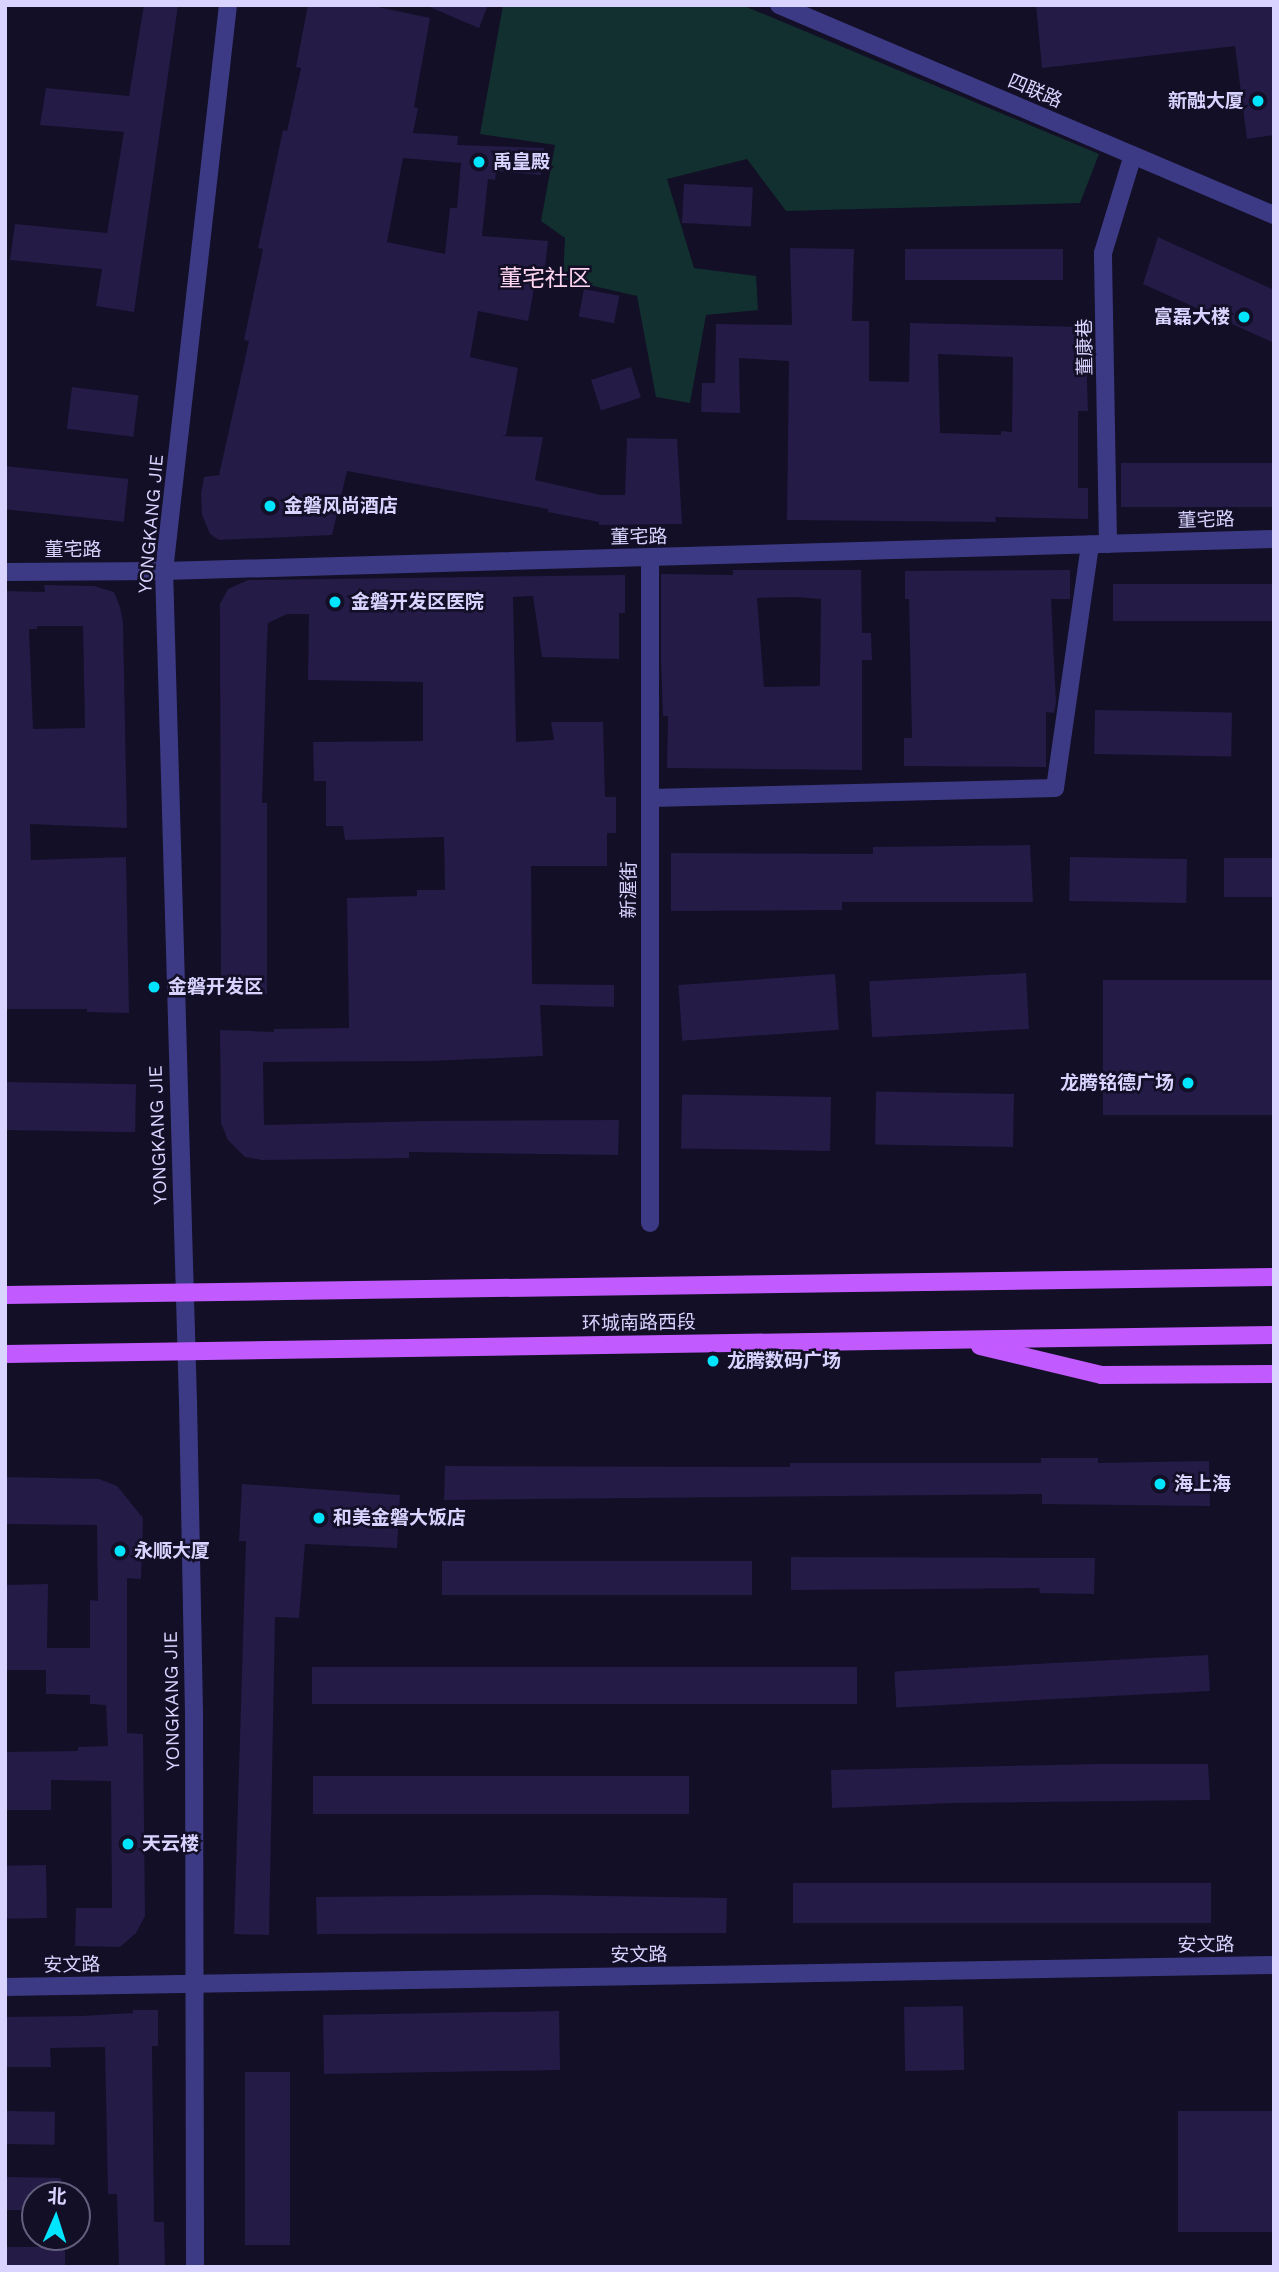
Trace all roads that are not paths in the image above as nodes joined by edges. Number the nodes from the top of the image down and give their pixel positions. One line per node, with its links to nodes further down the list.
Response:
1 (228, 5): 9 (street, YONGKANG JIE)
2 (779, 5): 3 (street, 四联路)
3 (1133, 155): 4 (street, 四联路); 7 (street, 董康巷)
4 (1274, 215)
5 (1274, 539): 7 (street, 董宅路)
6 (1090, 544): 7 (street, 董宅路); 8 (street, 董宅路); 11 (street)
7 (1108, 544)
8 (650, 558): 9 (street, 董宅路); 11 (street, 新渥街)
9 (164, 571): 10 (street, 董宅路); 14 (street, YONGKANG JIE)
10 (5, 572)
11 (650, 798): 12 (street, 新渥街)
12 (650, 1223)
13 (1274, 1276): 14 (main road, 环城南路西段)
14 (186, 1292): 15 (main road, 环城南路西段); 18 (street, YONGKANG JIE)
15 (5, 1295)
16 (1274, 1335): 17 (main road, 环城南路西段)
17 (957, 1340): 18 (main road, 环城南路西段); 20 (main road)
18 (186, 1350): 19 (main road, 环城南路西段); 22 (street, YONGKANG JIE)
19 (5, 1354)
20 (1274, 1374)
21 (1274, 1965): 22 (street, 安文路)
22 (195, 1983): 23 (street, 安文路); 24 (street, YONGKANG JIE)
23 (5, 1987)
24 (195, 2267)

